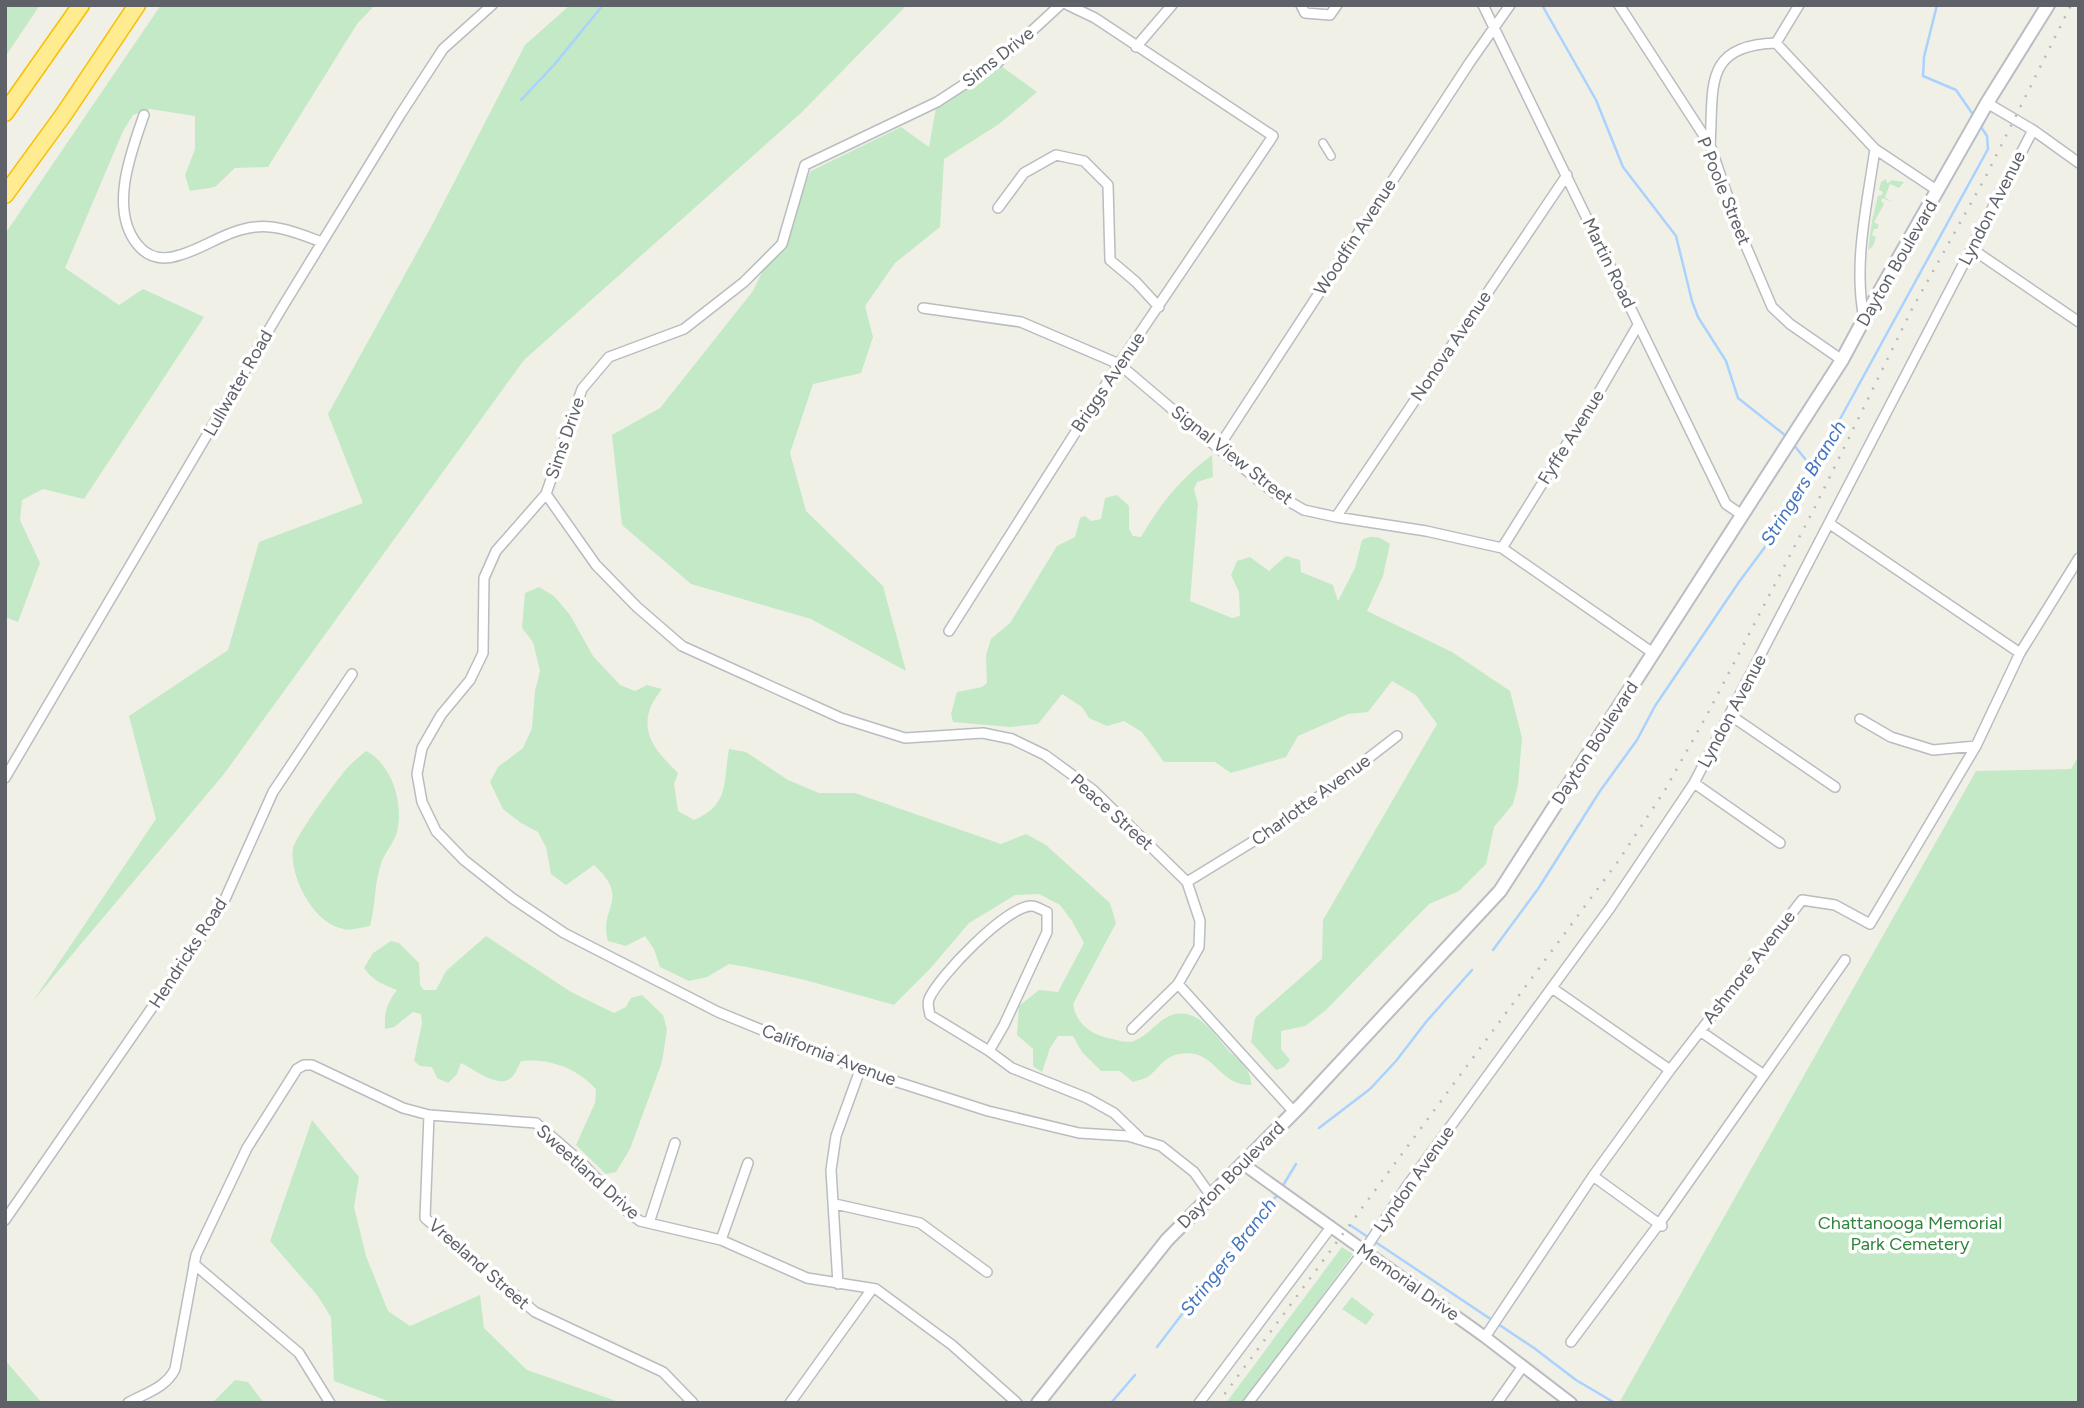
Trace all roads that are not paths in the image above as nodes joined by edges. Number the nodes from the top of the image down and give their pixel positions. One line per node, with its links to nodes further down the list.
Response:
1 (81, 5): 18 (highway)
2 (137, 5): 28 (highway)
3 (492, 5): 30 (street, Lullwater Road)
4 (1060, 5): 40 (street, Sims Drive)
5 (1068, 5): 16 (street)
6 (1172, 5): 16 (street)
7 (1301, 5): 8 (street)
8 (1337, 5)
9 (1483, 5): 14 (street, Martin Road)
10 (1510, 5): 14 (street, Woodfin Avenue)
11 (1619, 5): 22 (street, P Poole Street)
12 (1799, 5): 15 (street)
13 (2048, 5): 17 (main road, Dayton Boulevard)
14 (1494, 26): 26 (street, Martin Road); 39 (street, Woodfin Avenue)
15 (1776, 43): 22 (street); 23 (street)
16 (1136, 47): 32 (street, Briggs Avenue)
17 (1987, 103): 20 (street); 27 (main road, Dayton Boulevard)
18 (5, 113)
19 (144, 115): 30 (street)
20 (2033, 130): 25 (street); 31 (street, Lyndon Avenue)
21 (1323, 143): 24 (street)
22 (1710, 145): 37 (street, P Poole Street)
23 (1875, 149): 27 (street); 34 (street)
24 (1331, 156)
25 (2079, 163)
26 (1567, 175): 36 (street, Martin Road); 42 (street, Nonova Avenue)
27 (1938, 191): 34 (main road, Dayton Boulevard)
28 (5, 195)
29 (998, 208): 32 (street)
30 (323, 242): 54 (street, Lullwater Road)
31 (1972, 249): 35 (street); 43 (street, Lyndon Avenue)
32 (1159, 307): 38 (street, Briggs Avenue)
33 (923, 308): 38 (street, Signal View Street)
34 (1864, 319): 37 (main road, Dayton Boulevard)
35 (2079, 322)
36 (1638, 325): 41 (street, Martin Road); 44 (street, Fyffe Avenue)
37 (1842, 360): 41 (main road, Dayton Boulevard)
38 (1119, 364): 39 (street, Signal View Street); 46 (street, Briggs Avenue)
39 (1218, 448): 42 (street, Signal View Street)
40 (546, 494): 58 (street, Sims Drive); 59 (street, Peace Street)
41 (1742, 515): 47 (main road, Dayton Boulevard)
42 (1336, 517): 44 (street, Signal View Street)
43 (1830, 524): 48 (street); 50 (street, Lyndon Avenue)
44 (1502, 548): 47 (street, Signal View Street)
45 (2079, 558): 48 (street, Ashmore Avenue)
46 (949, 631)
47 (1653, 653): 69 (main road, Dayton Boulevard)
48 (2020, 653): 53 (street, Ashmore Avenue)
49 (352, 674): 78 (street, Hendricks Road)
50 (1730, 715): 55 (street, Lyndon Avenue); 56 (street)
51 (1860, 719): 53 (street)
52 (1397, 736): 59 (street, Charlotte Avenue)
53 (1976, 746): 64 (street, Ashmore Avenue)
54 (5, 778)
55 (1694, 783): 57 (street); 62 (street, Lyndon Avenue)
56 (1835, 787)
57 (1780, 843)
58 (464, 860): 66 (street, California Avenue)
59 (1187, 882): 61 (street, Peace Street)
60 (1845, 960): 68 (street)
61 (1178, 984): 63 (street, Peace Street); 69 (street)
62 (1552, 988): 67 (street); 83 (street, Lyndon Avenue)
63 (1132, 1029)
64 (1700, 1031): 67 (street, Ashmore Avenue); 68 (street)
65 (989, 1051): 65 (street); 71 (street)
66 (860, 1070): 71 (street, California Avenue); 77 (street)
67 (1670, 1070): 75 (street, Ashmore Avenue)
68 (1764, 1075): 80 (street)
69 (1294, 1112): 74 (main road, Dayton Boulevard)
70 (429, 1115): 79 (street, Sweetland Drive); 84 (street, Sweetland Drive); 93 (street, Vreeland Street)
71 (1141, 1139): 76 (street, California Avenue)
72 (675, 1143): 79 (street)
73 (748, 1163): 82 (street)
74 (1243, 1164): 76 (main road, Dayton Boulevard); 81 (street, Memorial Drive)
75 (1593, 1177): 80 (street); 88 (street, Ashmore Avenue)
76 (1210, 1196): 96 (main road, Dayton Boulevard)
77 (835, 1204): 85 (street); 86 (street)
78 (5, 1220)
79 (649, 1223): 82 (street, Sweetland Drive)
80 (1660, 1225): 89 (street)
81 (1331, 1227): 83 (street, Memorial Drive); 97 (street)
82 (721, 1240): 86 (street, Sweetland Drive)
83 (1364, 1251): 88 (street, Memorial Drive); 98 (street, Lyndon Avenue)
84 (194, 1264): 91 (street, Sweetland Drive); 92 (street)
85 (986, 1272)
86 (838, 1284): 87 (street, Sweetland Drive)
87 (872, 1289): 94 (street); 95 (street, Sweetland Drive)
88 (1485, 1337): 90 (street, Memorial Drive)
89 (1571, 1342)
90 (1523, 1366): 99 (street); 100 (street, Memorial Drive)
91 (128, 1403)
92 (330, 1403)
93 (693, 1403)
94 (790, 1403)
95 (1017, 1403)
96 (1038, 1403)
97 (1199, 1403)
98 (1248, 1403)
99 (1497, 1403)
100 (1571, 1403)

